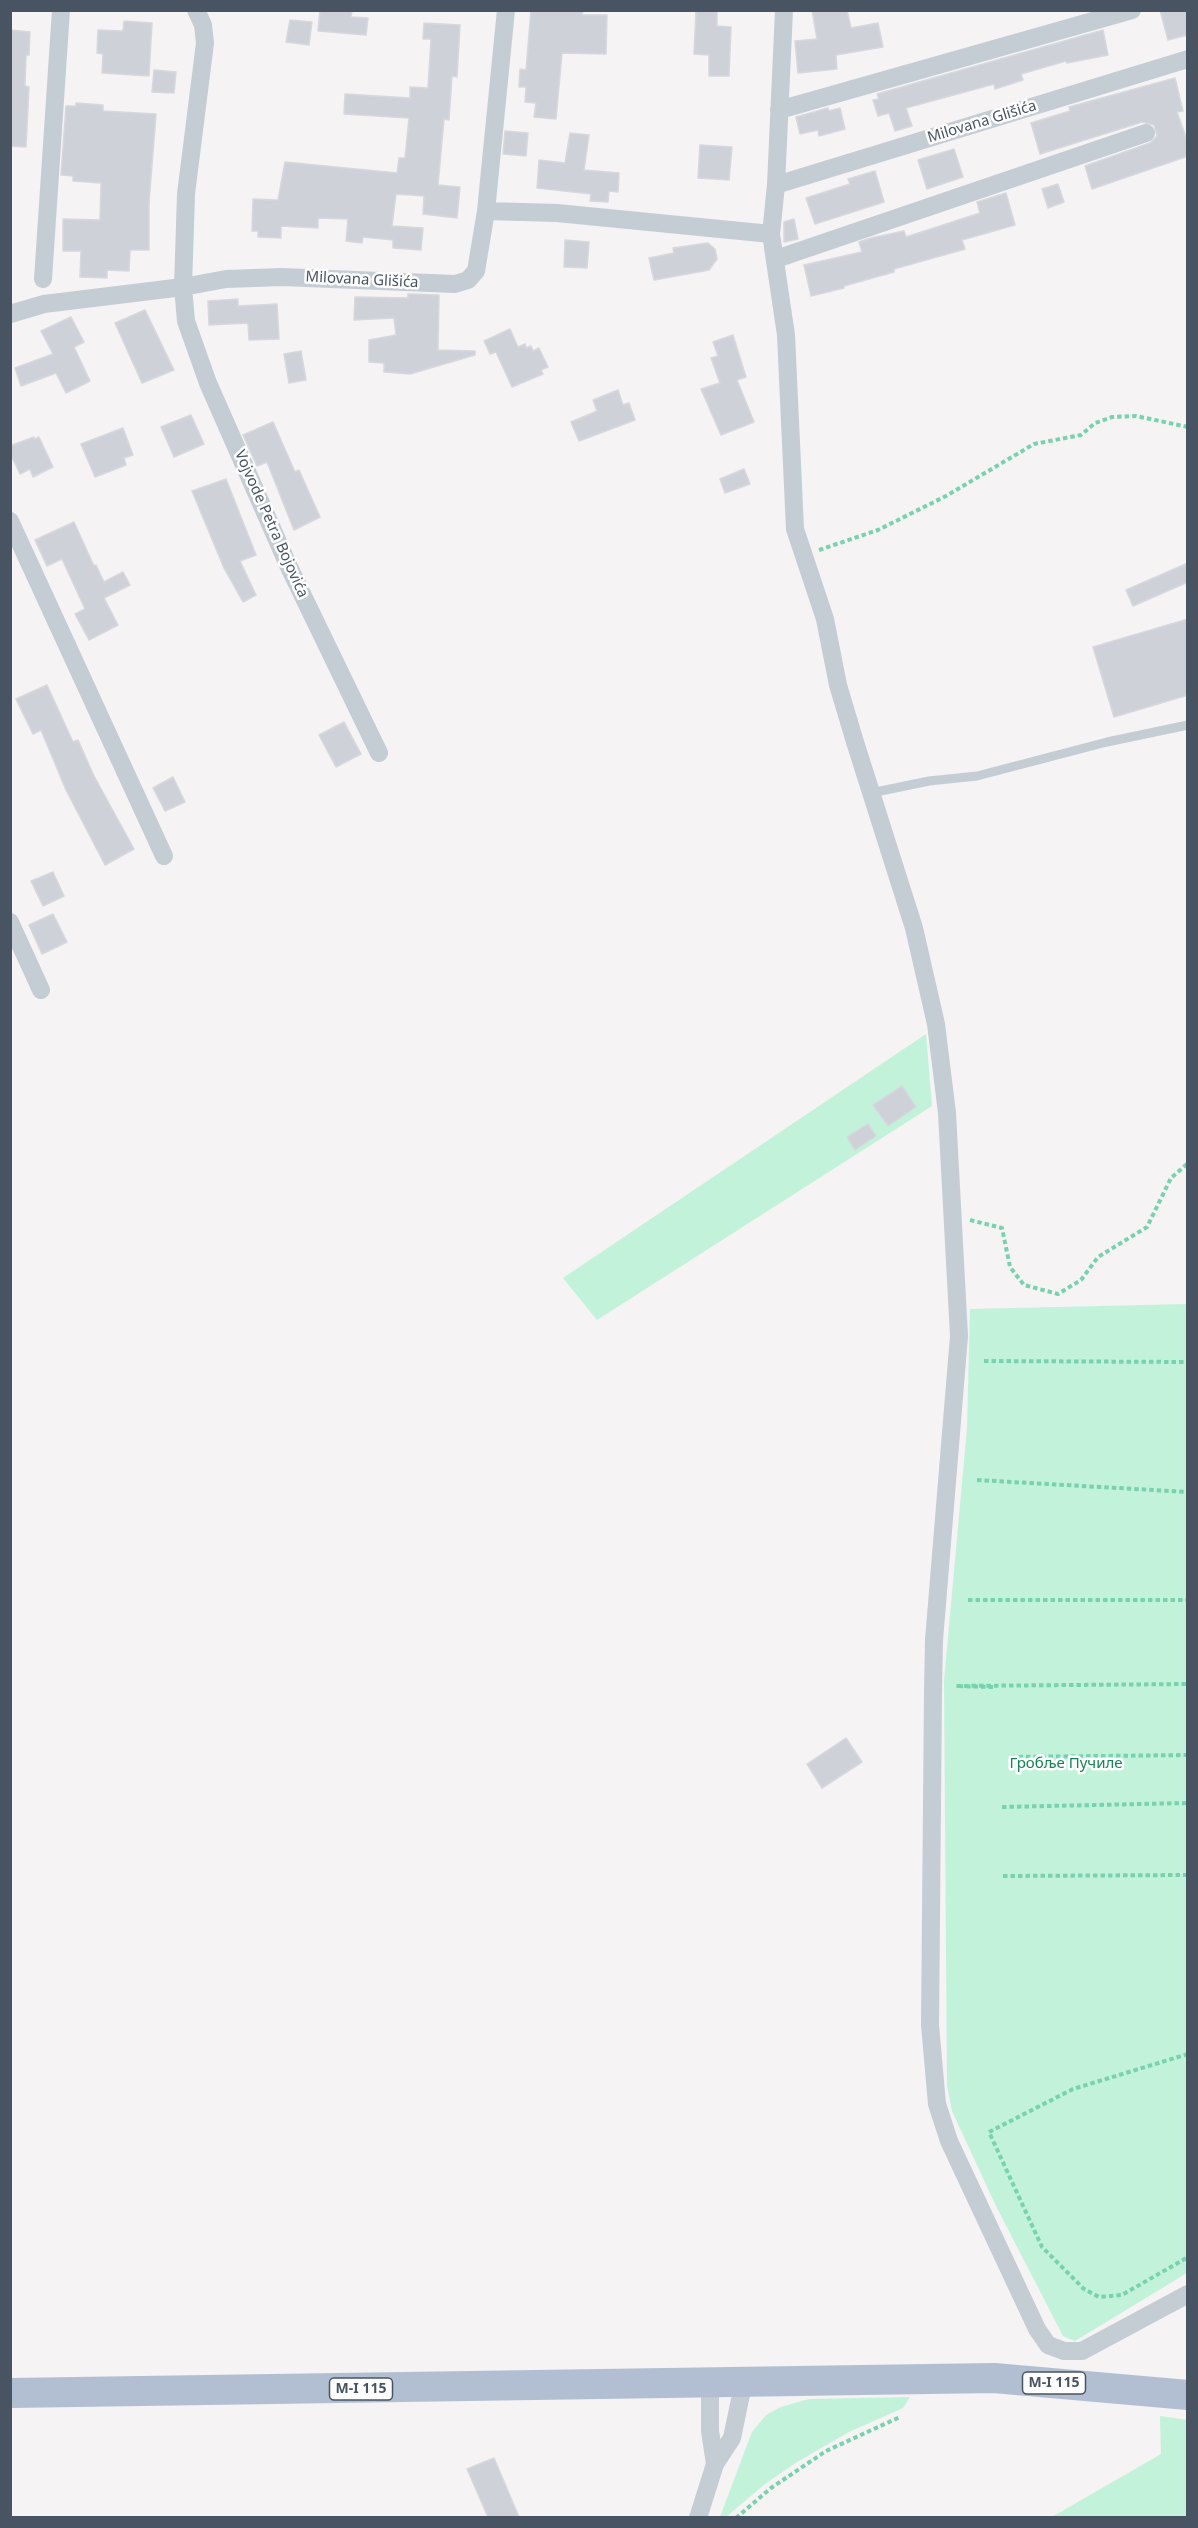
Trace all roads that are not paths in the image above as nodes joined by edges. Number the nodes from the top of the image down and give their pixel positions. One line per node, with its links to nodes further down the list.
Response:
1 (61, 10): 13 (street)
2 (196, 10): 14 (street, Vojvode Petra Bojovića)
3 (506, 10): 10 (street, Milovana Glišića)
4 (784, 10): 7 (street)
5 (1132, 10): 7 (street)
6 (1188, 59): 9 (street, Milovana Glišića)
7 (779, 110): 9 (street)
8 (1146, 133): 12 (street)
9 (776, 185): 11 (street)
10 (486, 211): 11 (street); 14 (street, Milovana Glišića)
11 (771, 234): 12 (street)
12 (776, 259): 19 (street)
13 (43, 279)
14 (183, 287): 15 (street); 18 (street, Vojvode Petra Bojovića)
15 (10, 314)
16 (10, 521): 20 (street)
17 (1188, 725): 19 (lane)
18 (380, 753)
19 (871, 793): 23 (street)
20 (164, 856)
21 (10, 922): 22 (street)
22 (41, 990)
23 (1188, 2294)
24 (744, 2380): 25 (main road, M-I 115); 27 (main road, M-I 115); 28 (street)
25 (711, 2381): 26 (main road, M-I 115); 28 (street)
26 (10, 2393)
27 (1188, 2395)
28 (715, 2464): 29 (street)
29 (698, 2517)

